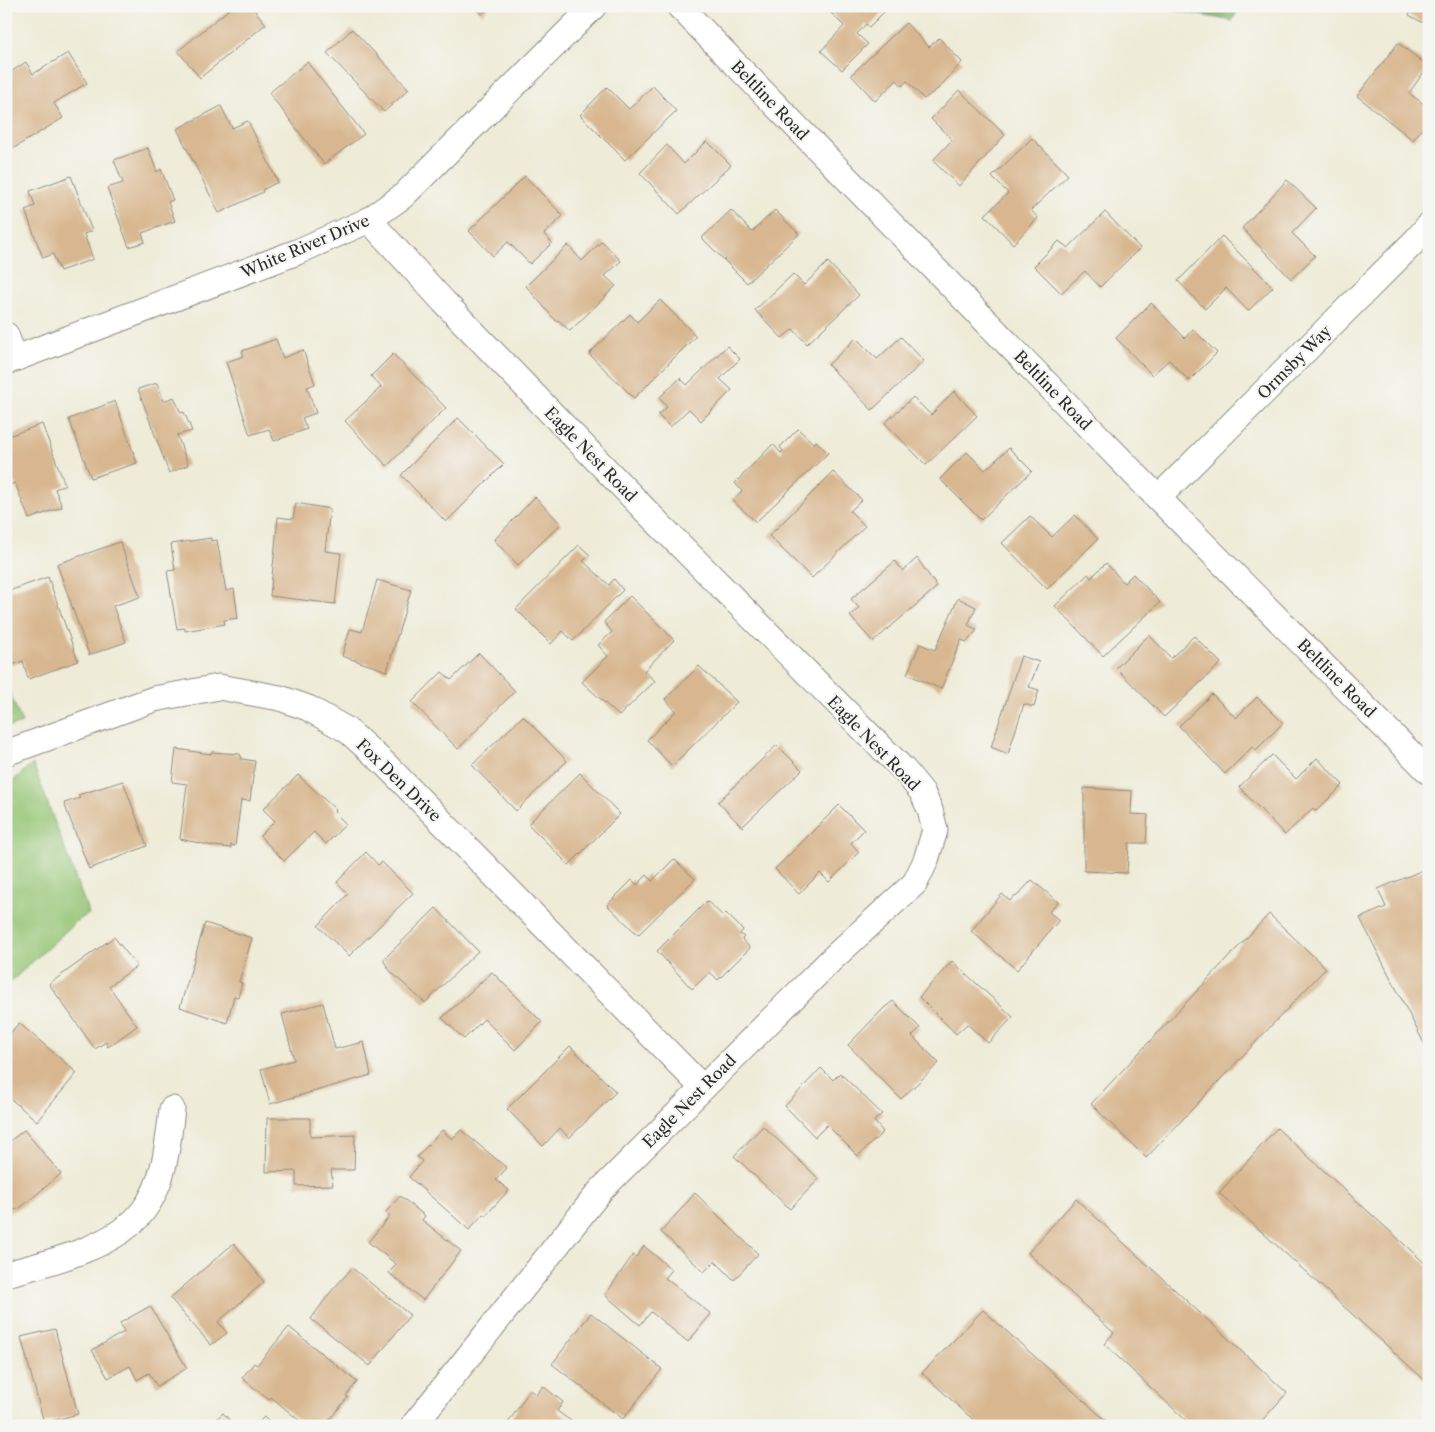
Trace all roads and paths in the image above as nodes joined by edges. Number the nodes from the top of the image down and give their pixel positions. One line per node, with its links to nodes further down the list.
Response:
1 (594, 6): 3 (street, White River Drive)
2 (679, 6): 7 (street, Beltline Road)
3 (369, 220): 6 (street, White River Drive); 10 (street, Eagle Nest Road)
4 (1425, 238): 7 (street, Ormsby Way)
5 (6, 335): 6 (street)
6 (11, 361)
7 (1158, 498): 9 (street, Beltline Road)
8 (6, 753): 10 (street, Fox Den Drive)
9 (1429, 772)
10 (702, 1087): 13 (street, Eagle Nest Road)
11 (172, 1110): 12 (street)
12 (6, 1274)
13 (413, 1426)

